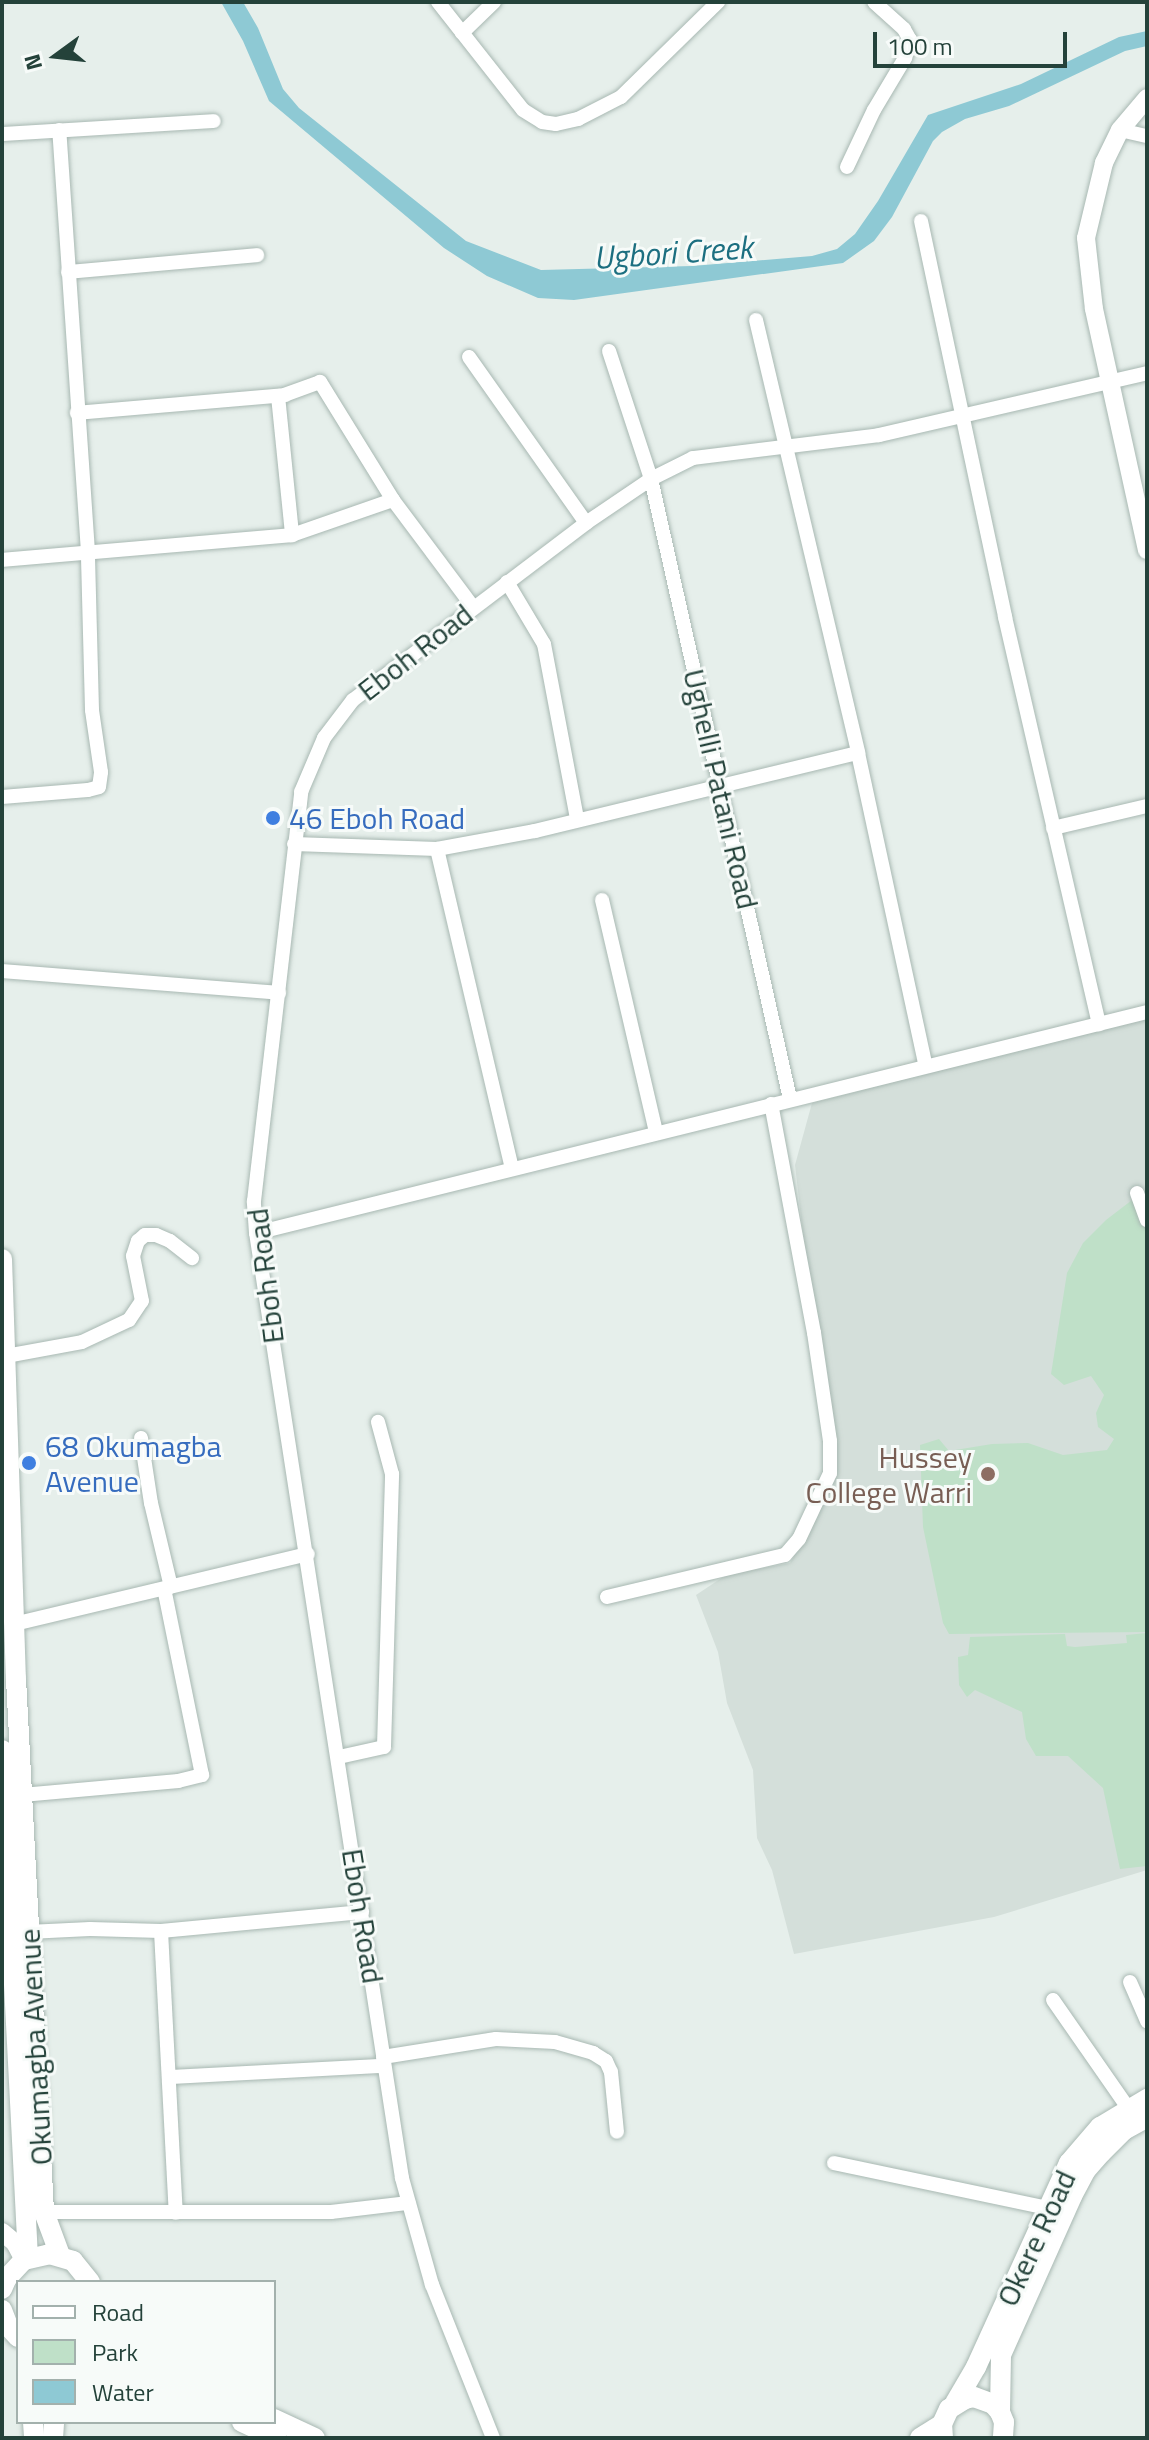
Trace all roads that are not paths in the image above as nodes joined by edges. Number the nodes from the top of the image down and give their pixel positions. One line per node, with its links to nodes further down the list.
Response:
1 (438, 2): 5 (street)
2 (494, 2): 5 (street)
3 (718, 2): 5 (street)
4 (874, 2): 12 (street)
5 (462, 33)
6 (1147, 98): 9 (street)
7 (214, 121): 8 (street)
8 (59, 130): 10 (street); 15 (street)
9 (1120, 130): 11 (street); 20 (street)
10 (2, 134)
11 (1147, 136)
12 (847, 167)
13 (921, 221): 23 (street)
14 (257, 255): 15 (street)
15 (68, 272): 22 (street)
16 (756, 320): 24 (street)
17 (609, 351): 25 (street, Ughelli Patani Road)
18 (469, 357): 27 (street)
19 (1147, 373): 20 (street, Eboh Road)
20 (1110, 382): 23 (street, Eboh Road); 29 (street)
21 (278, 396): 22 (street); 26 (street); 28 (street)
22 (77, 413): 30 (street)
23 (962, 416): 24 (street, Eboh Road); 39 (street)
24 (787, 448): 25 (street, Eboh Road); 34 (street)
25 (651, 479): 27 (street, Eboh Road); 35 (street, Ughelli Patani Road)
26 (393, 500): 28 (street); 33 (street)
27 (586, 523): 32 (street, Eboh Road)
28 (292, 535): 30 (street)
29 (1147, 550)
30 (88, 552): 31 (street); 36 (street)
31 (2, 560)
32 (507, 582): 33 (street, Eboh Road); 38 (street)
33 (473, 607): 40 (street, Eboh Road)
34 (858, 753): 35 (street); 47 (street)
35 (720, 784): 38 (street); 48 (street, Ughelli Patani Road)
36 (2, 797)
37 (1147, 806): 39 (street)
38 (577, 818): 41 (street)
39 (1053, 828): 46 (street)
40 (294, 844): 41 (street); 44 (street, Eboh Road)
41 (437, 849): 51 (street)
42 (602, 900): 50 (street)
43 (2, 971): 44 (street)
44 (279, 993): 54 (street, Eboh Road)
45 (1147, 1012): 46 (street)
46 (1099, 1024): 47 (street)
47 (925, 1064): 48 (street)
48 (790, 1099): 49 (street)
49 (771, 1104): 50 (street); 62 (street)
50 (656, 1132): 51 (street)
51 (512, 1168): 54 (street)
52 (1137, 1193): 53 (street)
53 (1147, 1220)
54 (256, 1233): 60 (street, Eboh Road)
55 (192, 1258): 57 (street)
56 (2, 1259): 57 (main road, Okumagba Avenue)
57 (6, 1356): 63 (main road, Okumagba Avenue)
58 (378, 1422): 65 (street)
59 (141, 1438): 61 (street)
60 (308, 1554): 61 (street); 65 (street, Eboh Road)
61 (167, 1588): 63 (street); 66 (street)
62 (607, 1597)
63 (14, 1624): 66 (main road, Okumagba Avenue)
64 (2, 1750): 82 (main road, Okumagba Avenue)
65 (339, 1757): 67 (street, Eboh Road)
66 (22, 1795): 69 (main road, Okumagba Avenue)
67 (362, 1912): 68 (street); 73 (street, Eboh Road)
68 (161, 1931): 69 (street); 74 (street)
69 (28, 1932): 82 (main road, Okumagba Avenue)
70 (1130, 1982): 72 (street)
71 (1053, 2000): 76 (street)
72 (1147, 2021)
73 (383, 2062): 74 (street); 78 (street); 80 (street, Eboh Road)
74 (171, 2077): 83 (street)
75 (1147, 2099): 76 (main road, Okere Road)
76 (1128, 2108): 81 (main road, Okere Road)
77 (1147, 2117): 92 (main road, Okere Road)
78 (617, 2132)
79 (834, 2163): 81 (street)
80 (408, 2203): 83 (street); 99 (street, Eboh Road)
81 (1047, 2208): 91 (main road, Okere Road)
82 (34, 2213): 83 (street); 85 (main road); 86 (main road)
83 (176, 2213)
84 (2, 2232): 86 (street)
85 (60, 2255): 86 (main road); 87 (main road)
86 (26, 2259): 88 (main road)
87 (88, 2280)
88 (2, 2289)
89 (2, 2310): 90 (main road)
90 (16, 2334)
91 (955, 2403): 92 (main road); 95 (main road, Okere Road)
92 (1000, 2412): 96 (main road, Okere Road)
93 (276, 2420): 98 (main road)
94 (246, 2424): 97 (main road)
95 (943, 2431): 100 (main road)
96 (1005, 2436)
97 (276, 2438)
98 (315, 2438)
99 (493, 2438)
100 (920, 2438)

